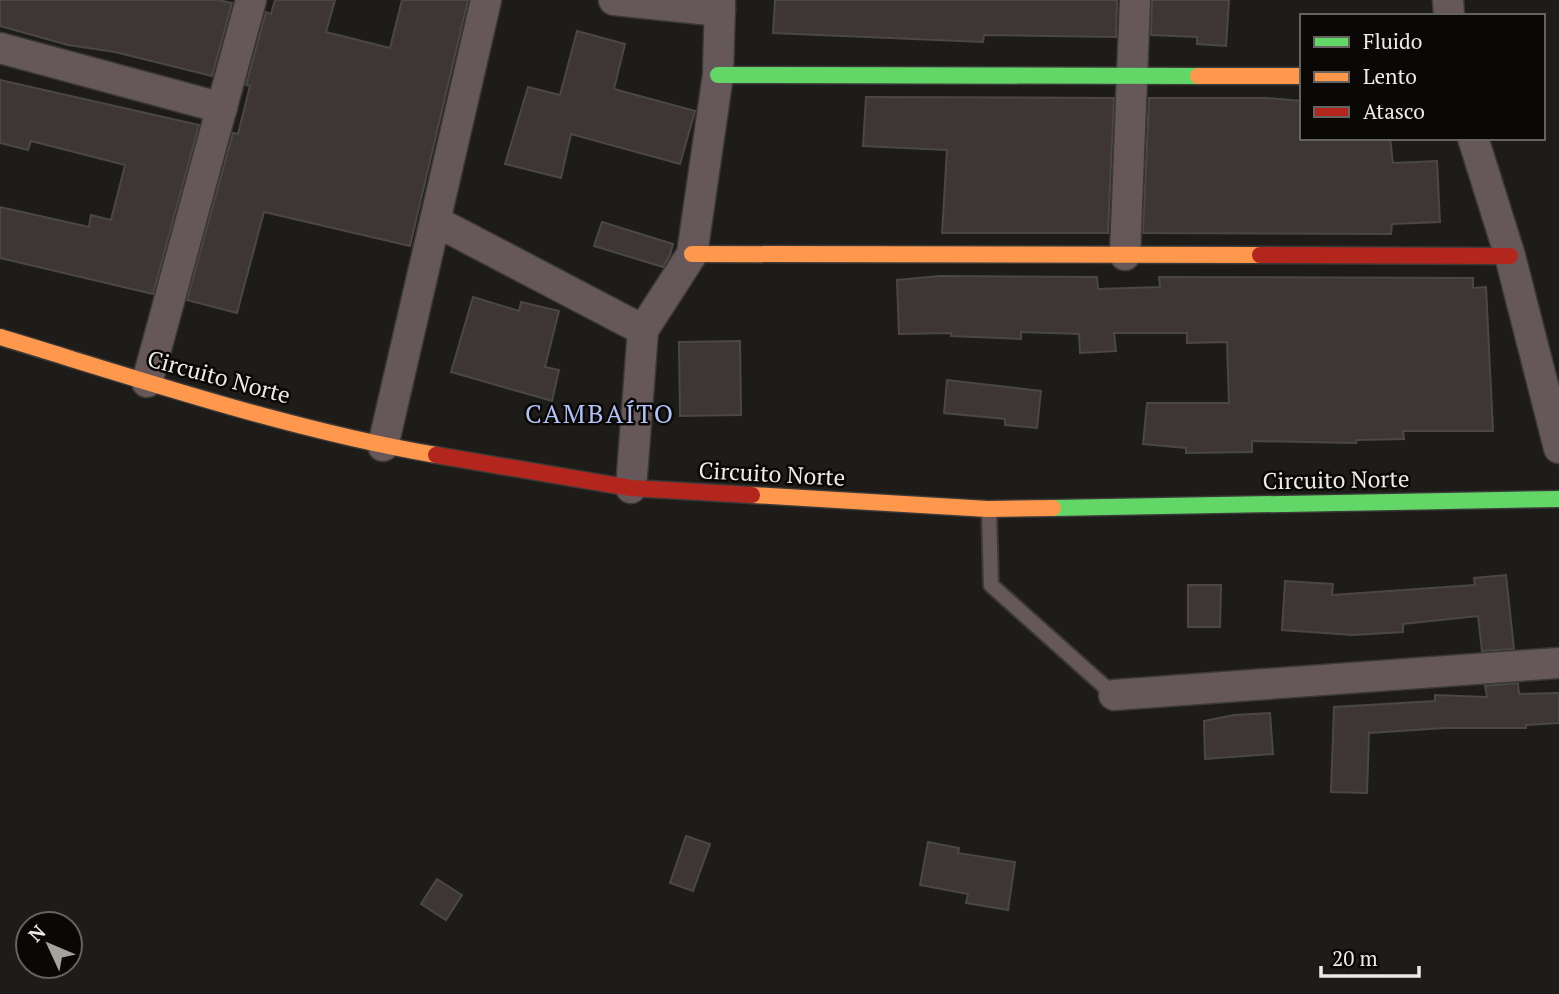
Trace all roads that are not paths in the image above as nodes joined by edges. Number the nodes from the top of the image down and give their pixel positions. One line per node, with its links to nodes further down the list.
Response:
1 (251, 0): 10 (street)
2 (486, 0): 12 (street)
3 (614, 0): 5 (street)
4 (1135, 0): 8 (street)
5 (720, 6): 7 (street)
6 (0, 48): 10 (street)
7 (718, 75): 8 (main road); 13 (street)
8 (1134, 76): 9 (main road); 14 (street)
9 (1300, 76)
10 (222, 108): 18 (street)
11 (1474, 140): 15 (street)
12 (437, 222): 16 (street); 19 (street)
13 (692, 254): 14 (main road); 16 (street)
14 (1125, 255): 15 (main road)
15 (1510, 256): 20 (street)
16 (643, 330): 21 (street)
17 (0, 337): 18 (main road, Circuito Norte)
18 (148, 382): 19 (main road, Circuito Norte)
19 (383, 446): 21 (main road, Circuito Norte)
20 (1559, 448)
21 (631, 488): 23 (main road, Circuito Norte)
22 (1559, 499): 23 (main road, Circuito Norte)
23 (989, 509): 25 (lane)
24 (1559, 663): 25 (street)
25 (1114, 695)

